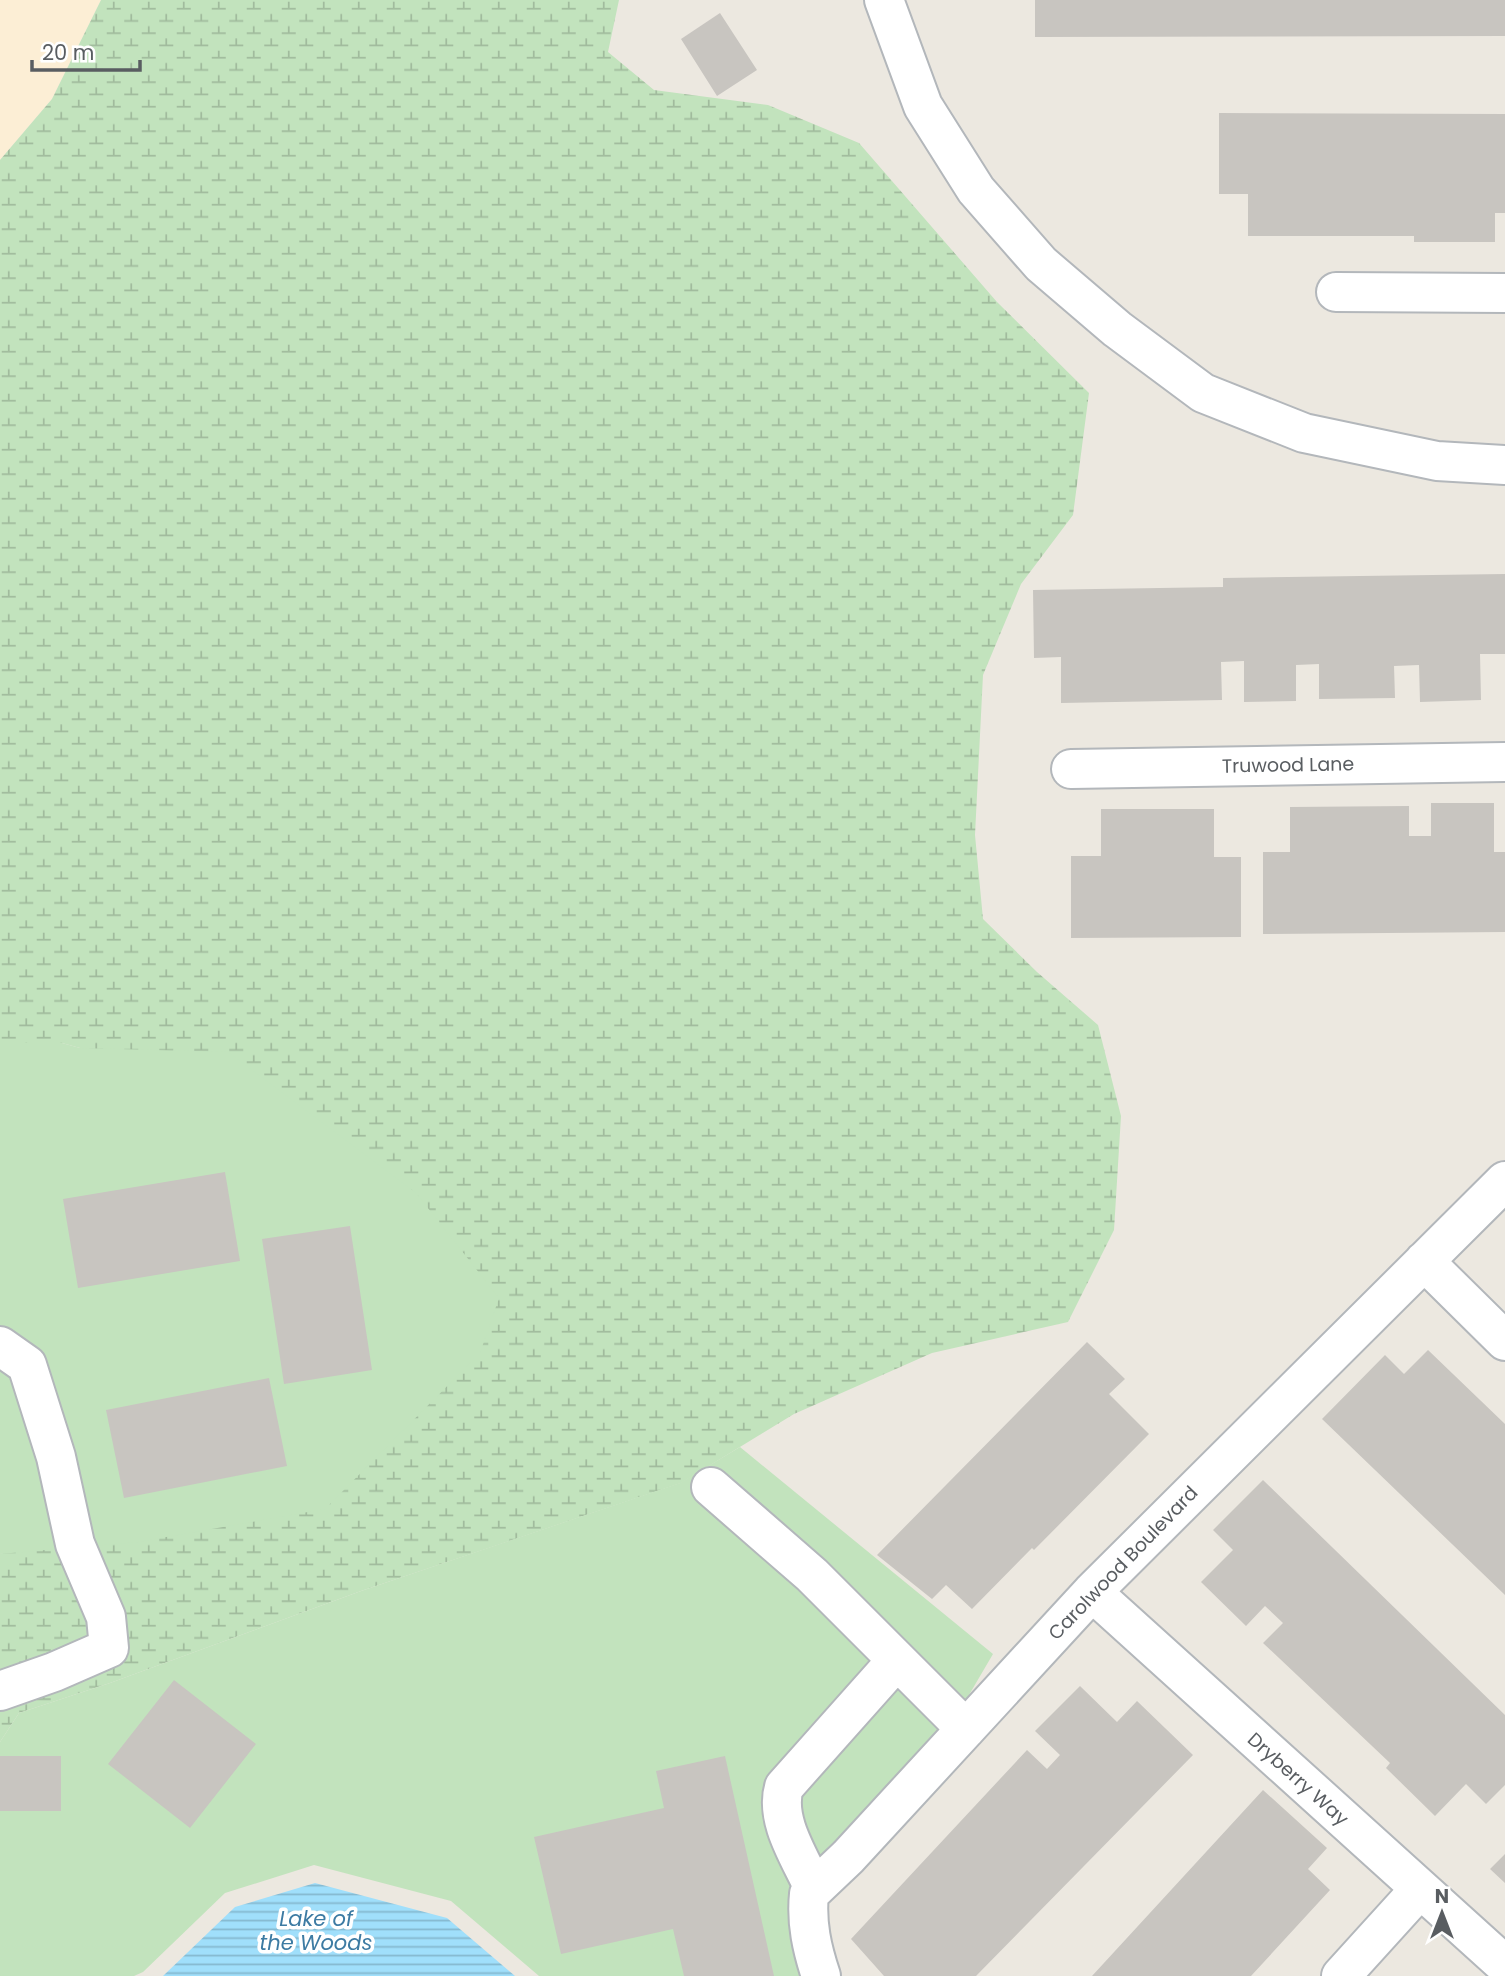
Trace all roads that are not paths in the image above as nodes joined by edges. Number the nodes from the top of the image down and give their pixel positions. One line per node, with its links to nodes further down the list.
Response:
1 (884, 0): 4 (street)
2 (1336, 292): 3 (street)
3 (1505, 293)
4 (1505, 465)
5 (1505, 762): 6 (street, Truwood Lane)
6 (1071, 769)
7 (1505, 1181): 8 (street, Carolwood Boulevard)
8 (1424, 1261): 9 (street); 12 (street, Carolwood Boulevard)
9 (1505, 1341)
10 (0, 1346): 14 (street)
11 (711, 1487): 13 (street)
12 (1093, 1592): 15 (street, Carolwood Boulevard); 17 (street, Dryberry Way)
13 (897, 1660): 15 (street); 16 (street)
14 (0, 1691)
15 (966, 1729): 16 (street, Carolwood Boulevard)
16 (814, 1889): 19 (street)
17 (1419, 1890): 18 (street, Dryberry Way); 20 (street)
18 (1505, 1965)
19 (821, 1976)
20 (1341, 1976)

